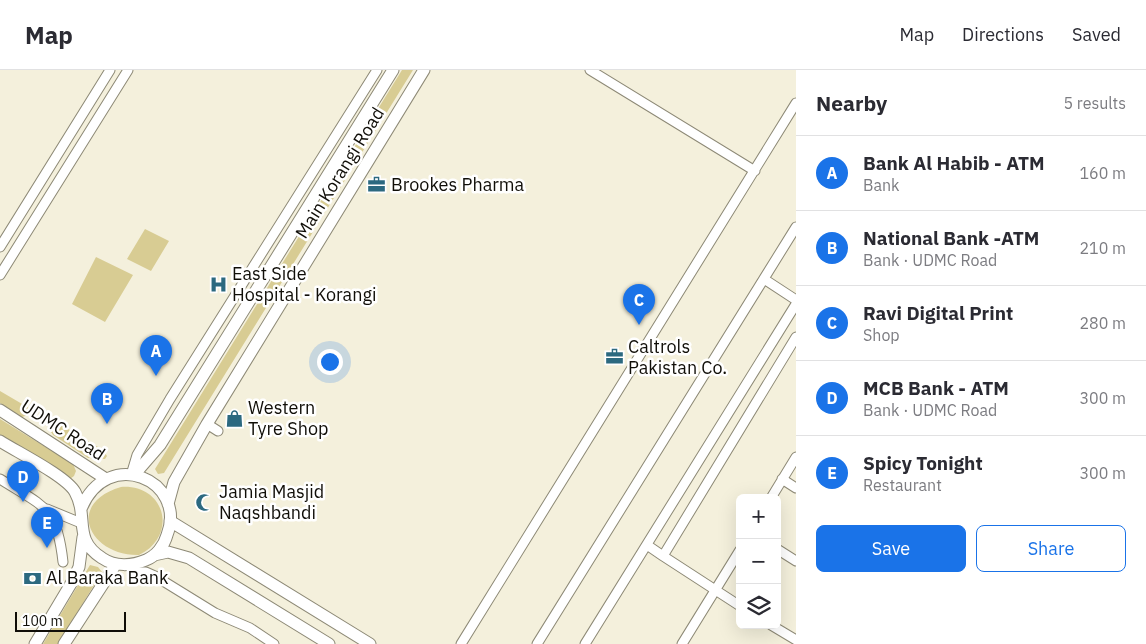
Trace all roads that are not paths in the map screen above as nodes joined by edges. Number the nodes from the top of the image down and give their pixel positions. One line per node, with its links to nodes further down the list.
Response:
1 (110, 70): 8 (street)
2 (128, 70): 9 (street)
3 (377, 70): 16 (street)
4 (393, 70): 17 (main road, Main Korangi Road)
5 (424, 70): 20 (main road, Main Korangi Road)
6 (590, 70): 10 (street)
7 (796, 103): 10 (street)
8 (65, 144): 9 (street); 12 (street)
9 (78, 152): 13 (street)
10 (755, 171): 53 (street)
11 (796, 227): 14 (street)
12 (0, 247)
13 (0, 275)
14 (764, 279): 15 (street); 54 (street)
15 (796, 302): 36 (street)
16 (219, 323): 17 (street); 24 (street)
17 (231, 331): 24 (main road, Main Korangi Road)
18 (796, 337): 39 (street)
19 (0, 410): 26 (main road, UDMC Road)
20 (207, 424): 21 (street); 30 (main road, Main Korangi Road)
21 (218, 431)
22 (0, 441): 32 (main road)
23 (796, 457): 27 (street)
24 (132, 475): 26 (main road); 30 (main road)
25 (0, 479): 31 (street)
26 (106, 479): 32 (main road)
27 (782, 479): 28 (street); 29 (street)
28 (796, 488)
29 (773, 494)
30 (168, 504): 33 (main road)
31 (47, 509): 34 (street); 42 (street)
32 (81, 509): 34 (main road)
33 (170, 521): 38 (main road); 52 (main road)
34 (81, 523): 35 (main road)
35 (84, 537): 43 (main road); 48 (main road)
36 (647, 545): 39 (street); 55 (street)
37 (781, 552): 41 (street)
38 (154, 555): 43 (main road); 50 (street); 51 (main road)
39 (663, 556): 44 (street)
40 (736, 556): 44 (street)
41 (796, 561)
42 (63, 562)
43 (116, 564): 49 (main road)
44 (714, 591): 45 (street); 56 (street)
45 (736, 604)
46 (778, 629): 47 (street)
47 (796, 640)
48 (35, 644)
49 (64, 644)
50 (274, 644)
51 (329, 644)
52 (370, 644)
53 (461, 644)
54 (537, 644)
55 (585, 644)
56 (682, 644)

